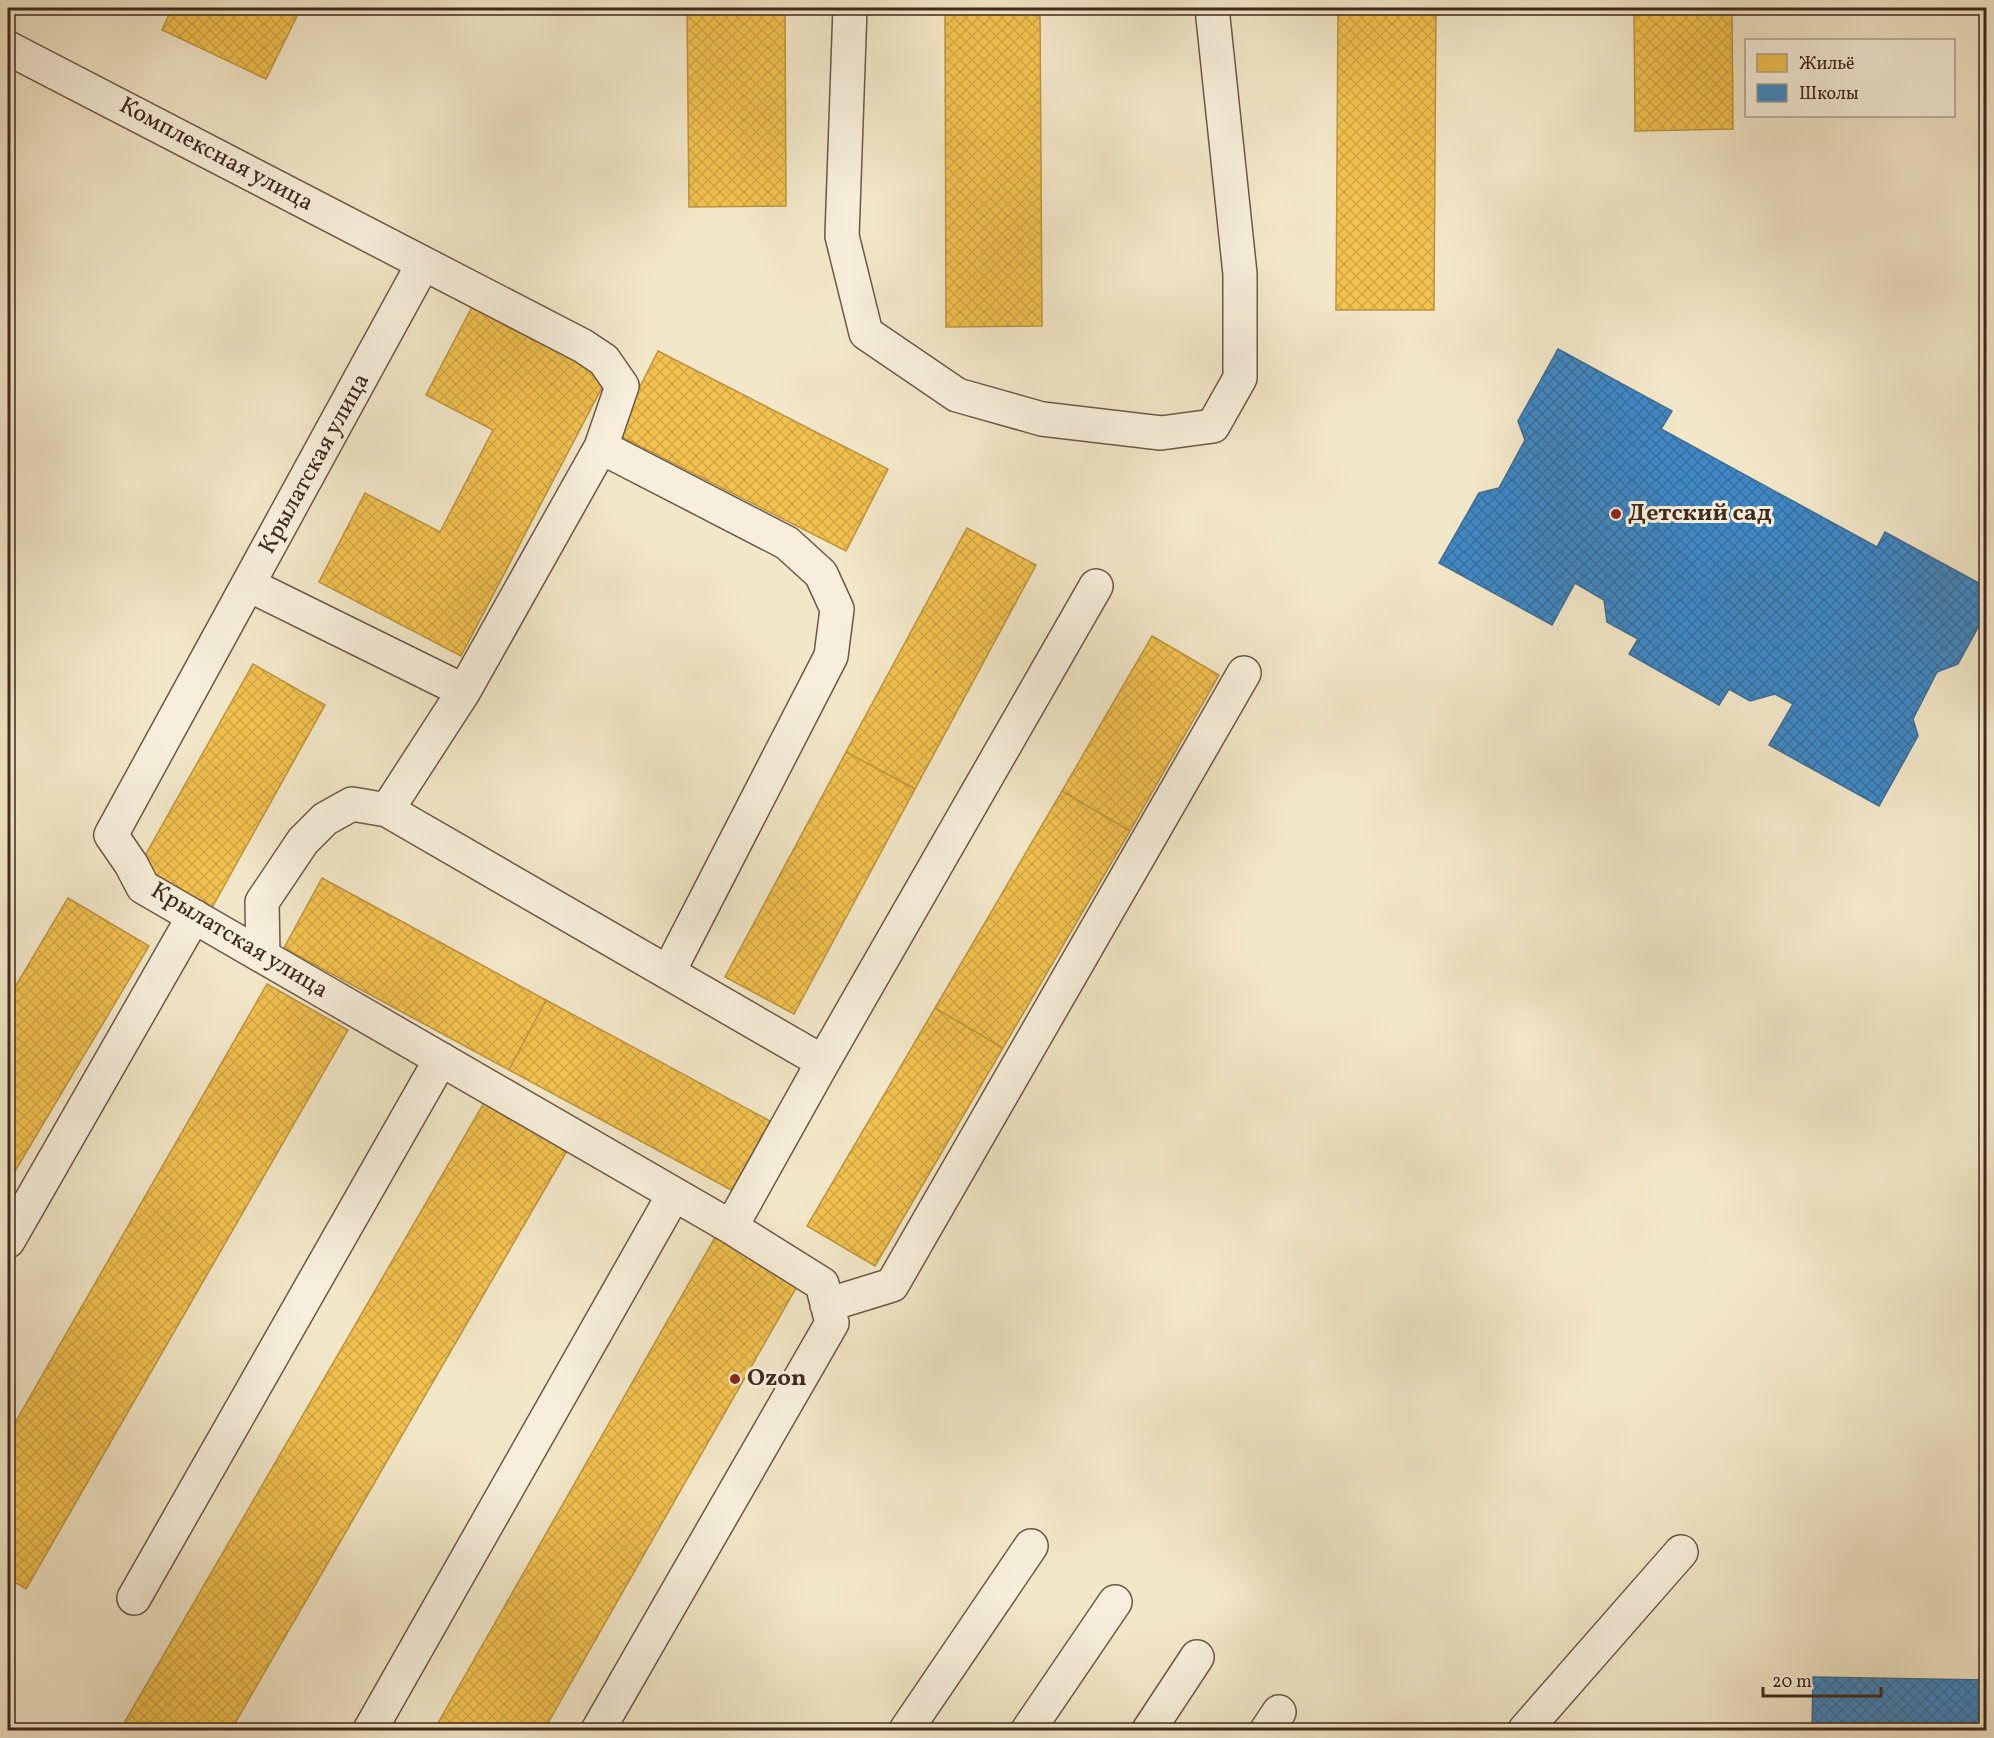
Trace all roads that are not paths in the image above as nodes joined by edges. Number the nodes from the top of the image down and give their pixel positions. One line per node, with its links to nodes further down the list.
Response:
1 (850, 8): 2 (street)
2 (1212, 8)
3 (8, 48): 4 (street, Комплексная улица)
4 (423, 264): 5 (street, Комплексная улица); 6 (street, Крылатская улица)
5 (601, 447): 9 (street); 13 (street)
6 (249, 585): 9 (street); 11 (street, Крылатская улица)
7 (1096, 586): 15 (street)
8 (1244, 674): 19 (street)
9 (464, 691): 10 (street)
10 (387, 810): 12 (street); 13 (street)
11 (194, 916): 12 (street, Крылатская улица); 18 (street)
12 (263, 956): 14 (street, Крылатская улица)
13 (669, 971): 15 (street)
14 (441, 1059): 16 (street, Крылатская улица); 22 (street)
15 (823, 1062): 17 (street)
16 (674, 1194): 17 (street, Крылатская улица); 25 (street)
17 (731, 1227): 19 (street, Крылатская улица)
18 (8, 1240)
19 (827, 1305): 26 (street)
20 (1030, 1546): 27 (street)
21 (1681, 1552): 30 (street)
22 (134, 1598)
23 (1115, 1602): 28 (street)
24 (1197, 1657): 29 (street)
25 (370, 1731)
26 (598, 1731)
27 (906, 1731)
28 (1028, 1731)
29 (1149, 1731)
30 (1525, 1731)

